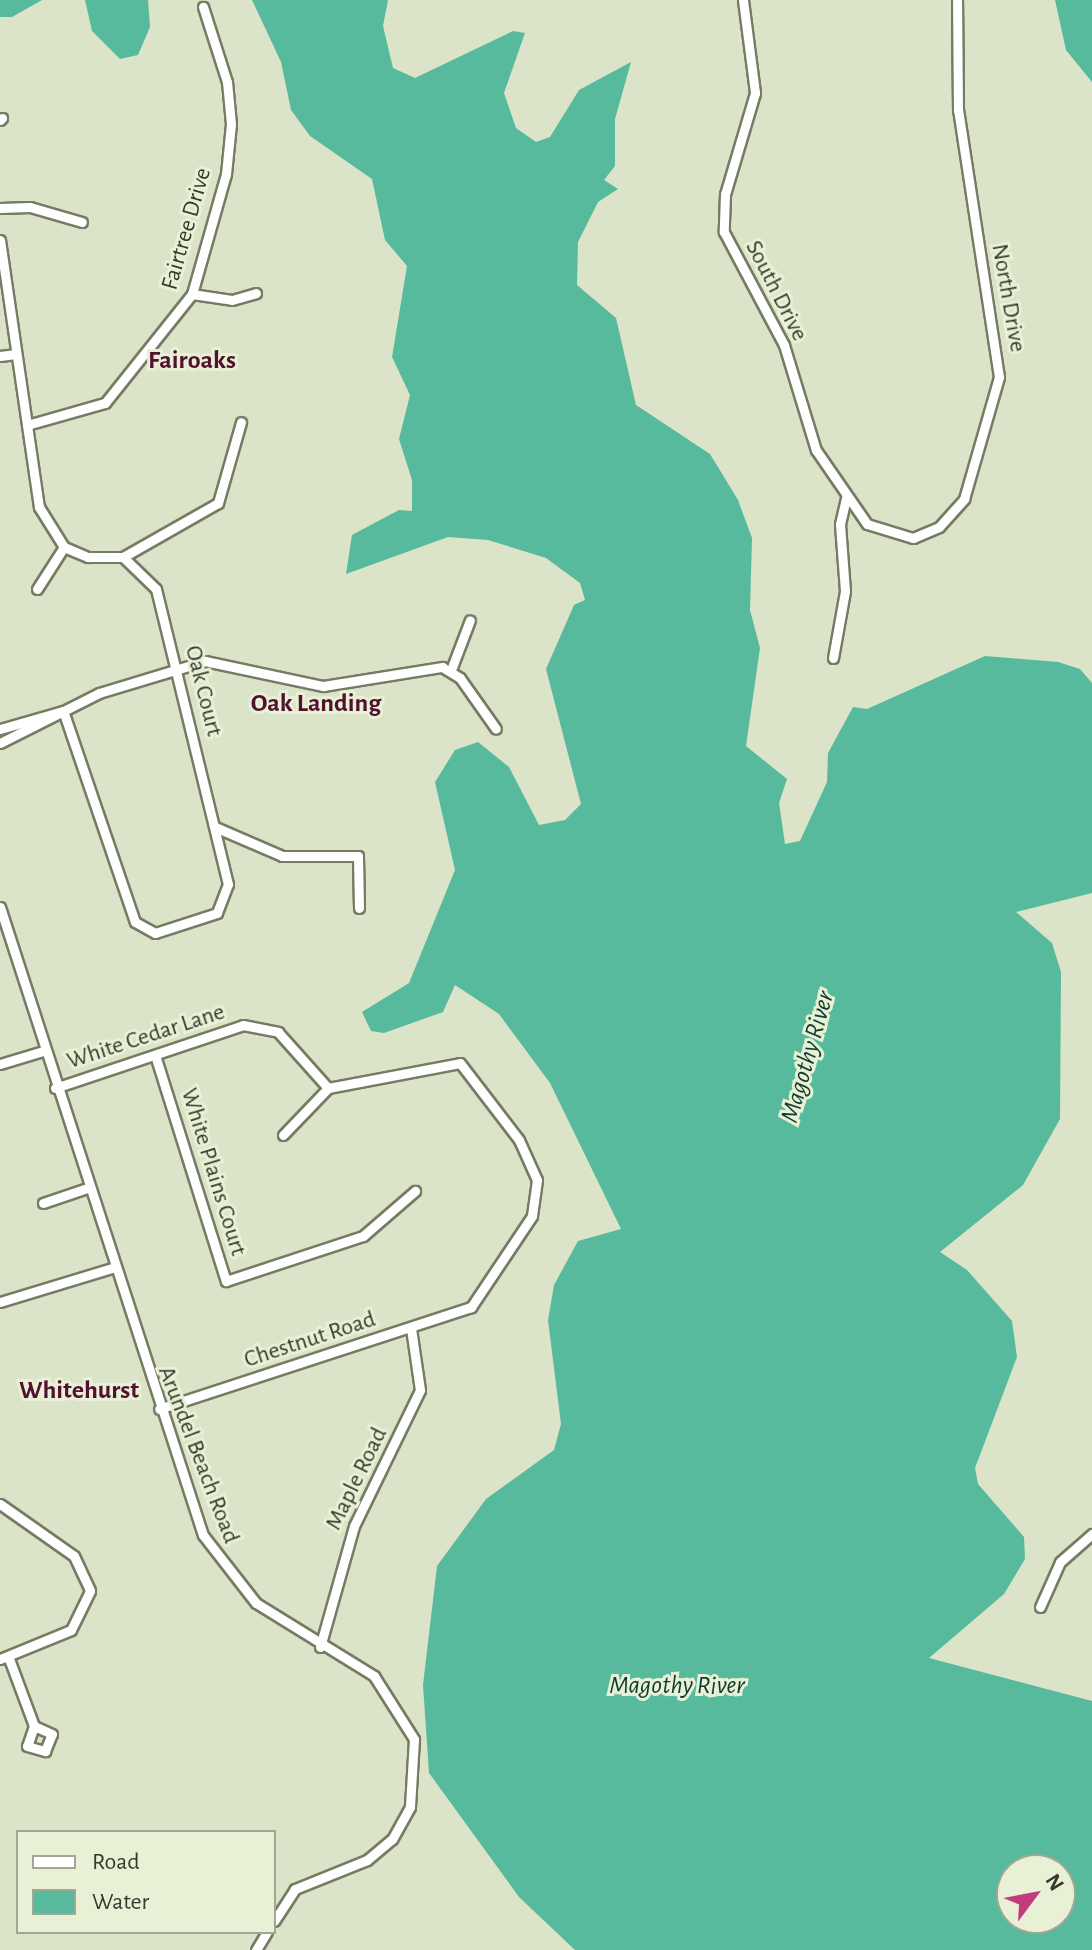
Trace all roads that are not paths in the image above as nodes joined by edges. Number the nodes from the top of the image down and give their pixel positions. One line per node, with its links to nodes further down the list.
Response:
1 (743, 0): 13 (street, South Drive)
2 (957, 0): 13 (street, North Drive)
3 (203, 7): 8 (street, Fairtree Drive)
4 (0, 208): 5 (street)
5 (82, 222)
6 (0, 240): 9 (street)
7 (256, 293): 8 (street)
8 (192, 294): 12 (street, Fairtree Drive)
9 (16, 354): 10 (street); 12 (street)
10 (0, 356)
11 (241, 422): 15 (street)
12 (27, 425): 14 (street)
13 (846, 497): 18 (street)
14 (64, 547): 15 (street); 16 (street)
15 (123, 557): 19 (street, Oak Court)
16 (37, 589)
17 (470, 620): 20 (street)
18 (833, 658)
19 (177, 666): 20 (street); 21 (street); 25 (street, Oak Court)
20 (451, 670): 23 (street)
21 (63, 711): 22 (street); 24 (street); 25 (street, Oak Court)
22 (0, 729)
23 (496, 729)
24 (0, 743)
25 (215, 827): 27 (street)
26 (0, 907): 28 (street, Arundel Beach Road)
27 (359, 908)
28 (43, 1051): 30 (street); 31 (street, Arundel Beach Road)
29 (155, 1055): 31 (street, White Cedar Lane); 32 (street, White Cedar Lane); 35 (street, White Plains Court)
30 (0, 1064)
31 (55, 1088): 34 (street, Arundel Beach Road)
32 (328, 1088): 33 (street); 39 (street, Chestnut Road)
33 (283, 1135)
34 (87, 1188): 36 (street); 37 (street, Arundel Beach Road)
35 (415, 1191)
36 (43, 1203)
37 (112, 1268): 38 (street); 40 (street, Arundel Beach Road)
38 (0, 1302)
39 (411, 1328): 40 (street, Chestnut Road); 44 (street, Maple Road)
40 (159, 1409): 44 (street, Arundel Beach Road)
41 (0, 1504): 45 (street)
42 (1092, 1534): 43 (street)
43 (1040, 1607)
44 (320, 1647): 47 (street, Arundel Beach Road)
45 (4, 1657): 46 (street)
46 (34, 1726)
47 (276, 1918)

